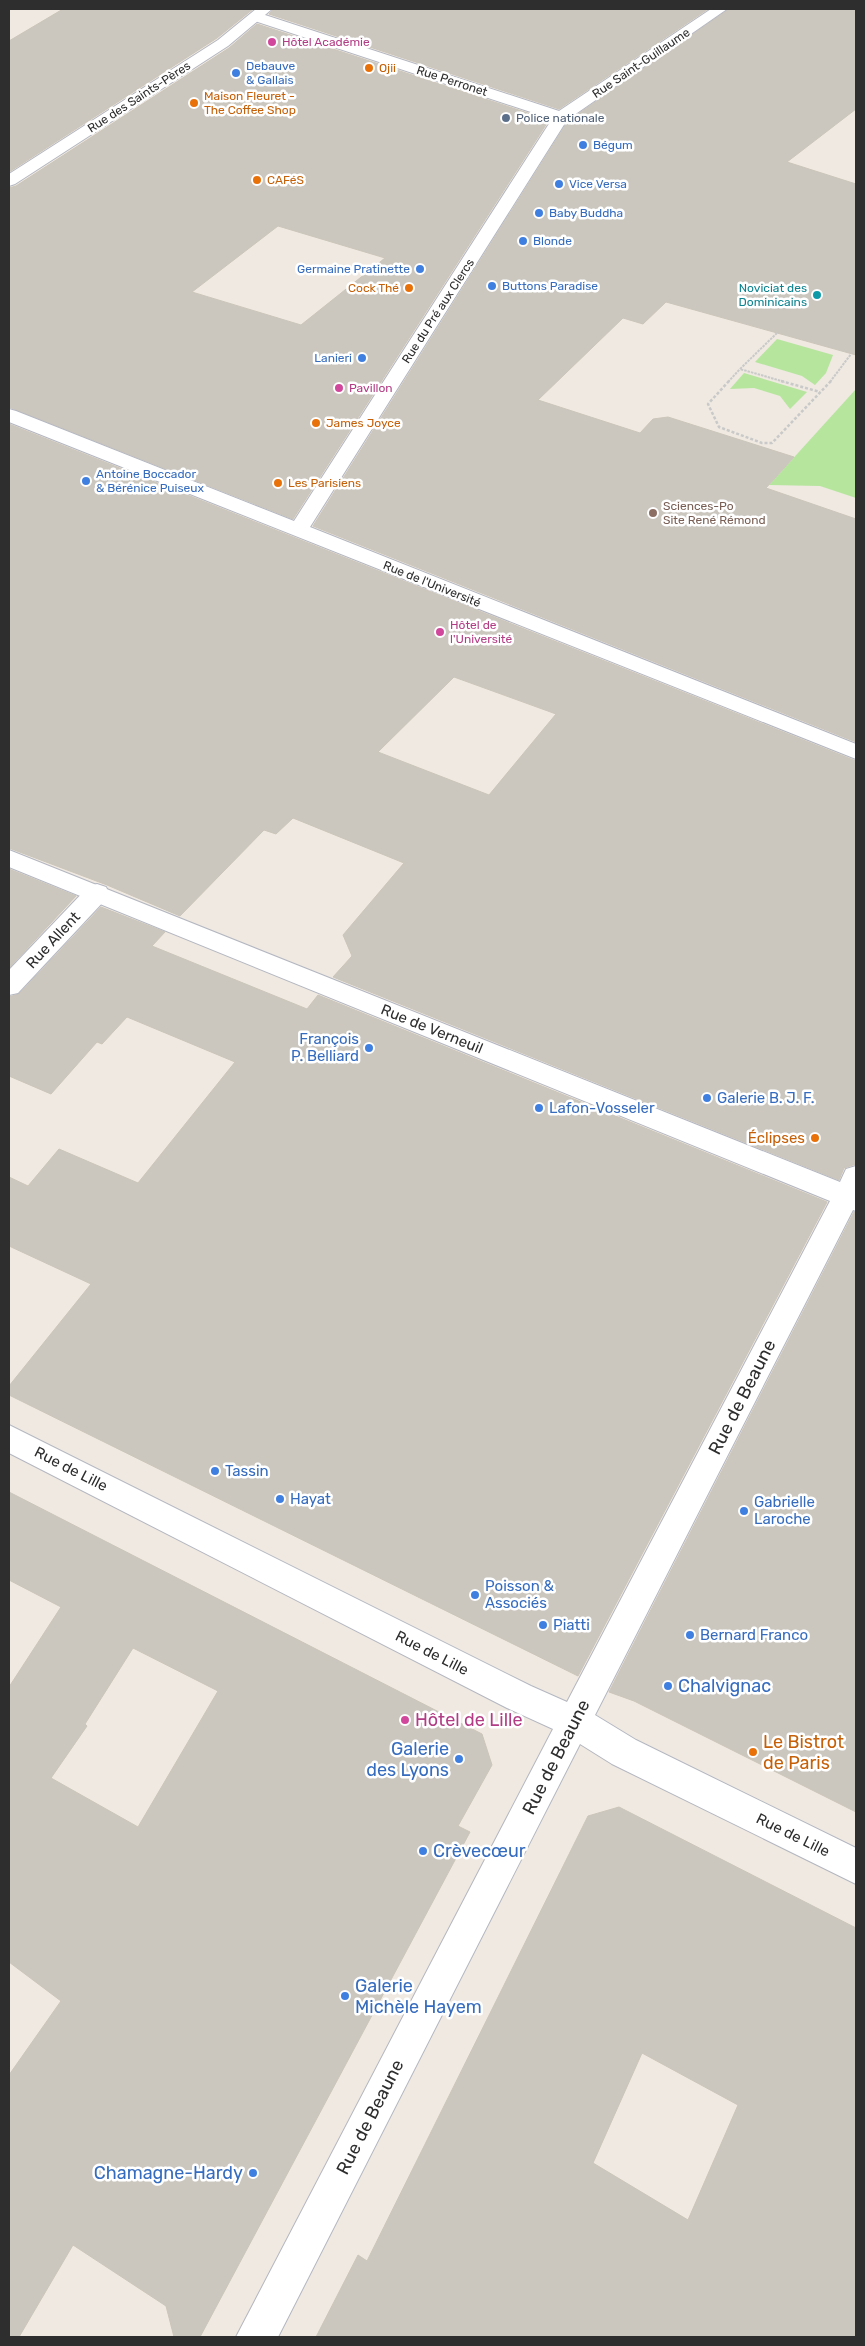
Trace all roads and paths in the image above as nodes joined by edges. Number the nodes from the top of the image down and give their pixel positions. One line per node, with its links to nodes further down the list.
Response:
1 (720, 9): 3 (street, Rue Saint-Guillaume)
2 (261, 13): 3 (street, Rue Perronet); 4 (street, Rue des Saints-Pères)
3 (562, 117): 10 (street, Rue du Pré aux Clercs)
4 (9, 181)
5 (777, 333): 7 (path)
6 (851, 354): 8 (path)
7 (740, 369): 8 (path); 8 (path)
8 (820, 392)
9 (9, 414): 10 (street, Rue de l'Université)
10 (298, 530): 11 (street, Rue de l'Université)
11 (856, 752)
12 (9, 858): 13 (street, Rue de Verneuil)
13 (97, 894): 14 (street, Rue Allent); 15 (street, Rue de Verneuil)
14 (9, 986)
15 (853, 1191): 17 (street, Rue de Beaune)
16 (9, 1438): 17 (street, Rue de Lille)
17 (574, 1721): 18 (street, Rue de Lille); 19 (street, Rue de Beaune)
18 (856, 1866)
19 (256, 2337)

